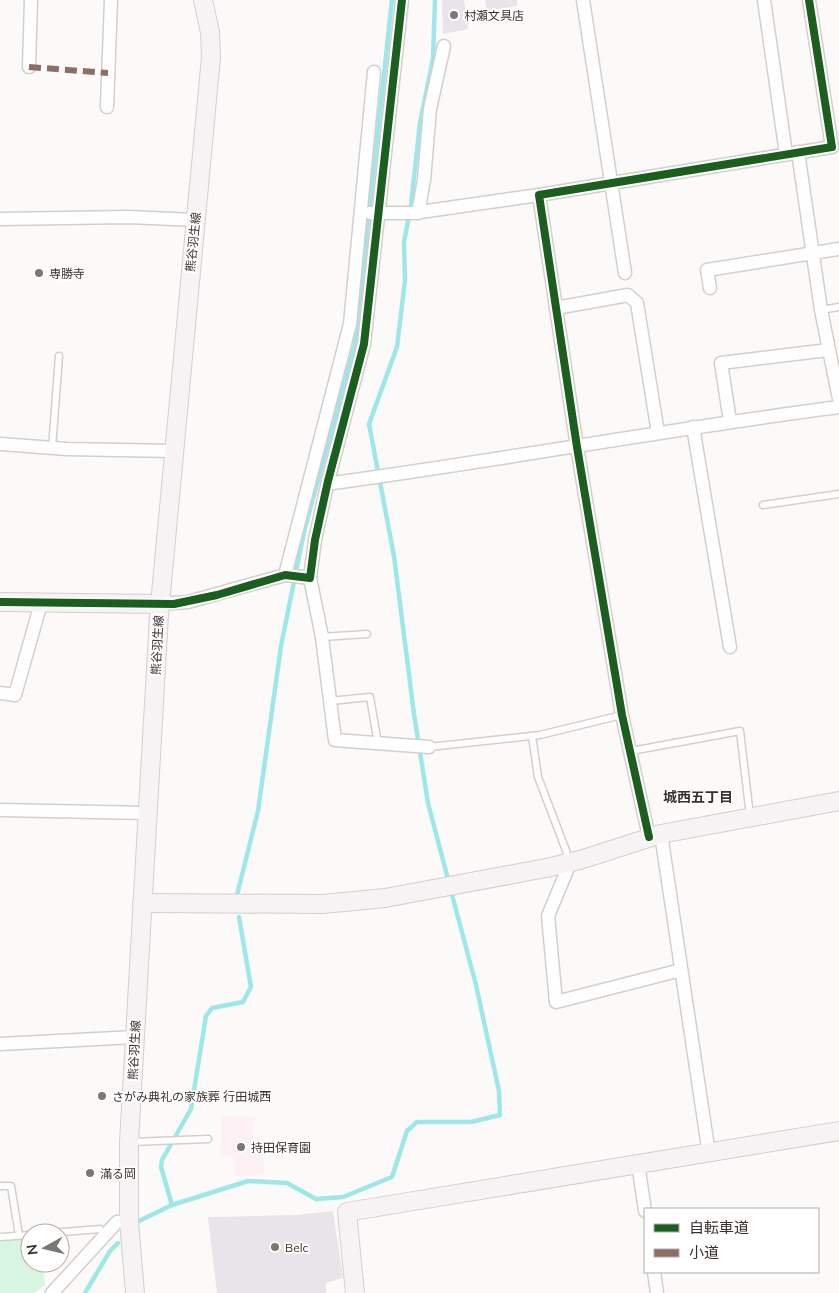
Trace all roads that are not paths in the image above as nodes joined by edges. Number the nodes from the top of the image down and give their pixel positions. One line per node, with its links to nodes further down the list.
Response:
1 (32, 0): 9 (street)
2 (111, 0): 11 (street)
3 (202, 0): 19 (street, 熊谷羽生線)
4 (402, 0): 16 (street)
5 (583, 0): 14 (street)
6 (764, 0): 13 (street)
7 (809, 0): 12 (street)
8 (444, 46): 17 (street)
9 (29, 67)
10 (374, 72): 16 (street)
11 (107, 107)
12 (836, 146): 13 (street)
13 (792, 153): 14 (street); 21 (street)
14 (611, 183): 15 (street); 22 (street)
15 (539, 195): 17 (street); 25 (street)
16 (369, 213): 17 (street); 38 (street); 41 (street)
17 (412, 213)
18 (0, 219): 19 (street)
19 (195, 220): 37 (street, 熊谷羽生線)
20 (839, 249): 21 (street)
21 (813, 254): 23 (street); 26 (street)
22 (625, 273)
23 (710, 288)
24 (839, 307): 26 (lane)
25 (556, 308): 33 (street); 35 (street)
26 (821, 310): 27 (street)
27 (828, 350): 29 (street); 31 (street)
28 (59, 356): 36 (lane)
29 (839, 399)
30 (839, 407): 31 (street)
31 (730, 421): 32 (street)
32 (693, 427): 33 (street); 47 (street)
33 (658, 433): 35 (street)
34 (0, 444): 36 (street)
35 (577, 447): 38 (street); 50 (street)
36 (52, 448): 37 (street)
37 (173, 451): 44 (street, 熊谷羽生線)
38 (328, 481): 41 (street)
39 (839, 494): 40 (lane)
40 (763, 505)
41 (296, 576): 44 (street); 46 (street)
42 (0, 602): 43 (street)
43 (41, 603): 44 (street); 48 (street)
44 (160, 604): 57 (street, 熊谷羽生線)
45 (367, 634): 46 (lane)
46 (322, 637): 49 (street)
47 (730, 647)
48 (0, 693)
49 (330, 701): 52 (street); 52 (lane)
50 (622, 715): 51 (lane); 54 (street)
51 (532, 736): 53 (lane); 60 (lane)
52 (378, 745): 53 (street)
53 (429, 747)
54 (631, 751): 58 (lane); 59 (street)
55 (839, 801): 58 (street)
56 (0, 810): 57 (street)
57 (147, 813): 61 (street, 熊谷羽生線)
58 (750, 818): 59 (street)
59 (655, 835): 60 (street); 62 (street)
60 (570, 862): 61 (street); 62 (street)
61 (142, 903): 63 (street, 熊谷羽生線)
62 (681, 970): 68 (street)
63 (135, 1037): 64 (street); 67 (street, 熊谷羽生線)
64 (0, 1044)
65 (839, 1131): 68 (street)
66 (208, 1139): 67 (lane)
67 (129, 1142): 72 (street, 熊谷羽生線)
68 (709, 1154): 69 (street)
69 (638, 1164): 71 (street); 80 (street)
70 (0, 1186): 75 (lane)
71 (645, 1208)
72 (129, 1221): 74 (street); 79 (street, 熊谷羽生線)
73 (70, 1231): 74 (lane)
74 (105, 1234): 78 (street)
75 (19, 1235): 76 (lane)
76 (0, 1237)
77 (654, 1273): 81 (street)
78 (52, 1293)
79 (136, 1293)
80 (355, 1293)
81 (657, 1293)

